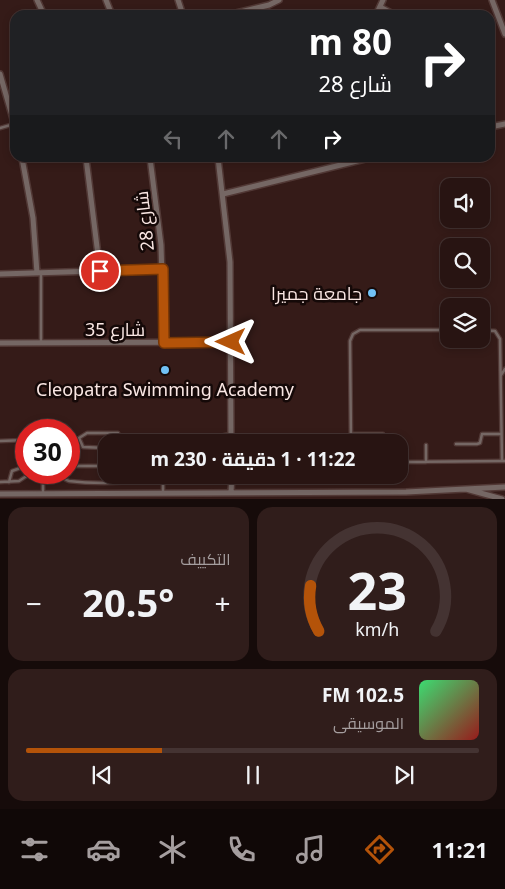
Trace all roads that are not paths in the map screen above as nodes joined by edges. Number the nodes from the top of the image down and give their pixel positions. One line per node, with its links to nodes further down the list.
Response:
1 (278, 0): 5 (street)
2 (384, 0): 4 (street)
3 (492, 0): 8 (street)
4 (380, 7): 6 (street); 7 (street)
5 (248, 10)
6 (378, 10)
7 (386, 10)
8 (505, 34)
9 (0, 74): 10 (street)
10 (10, 108)
11 (23, 162): 19 (street)
12 (86, 162): 18 (street)
13 (150, 162): 17 (street, شارع 28)
14 (219, 162): 16 (street)
15 (352, 162): 16 (street)
16 (223, 194): 23 (street)
17 (163, 269): 18 (street); 26 (street, شارع 28)
18 (100, 271): 19 (street)
19 (39, 273): 20 (street); 25 (lane)
20 (0, 274)
21 (440, 330): 33 (lane)
22 (490, 330): 27 (lane)
23 (231, 342): 26 (street, شارع 35); 32 (street)
24 (0, 343): 25 (street, شارع 35)
25 (41, 343): 26 (street, شارع 35)
26 (164, 343)
27 (500, 351): 28 (lane); 30 (lane)
28 (505, 355)
29 (505, 369): 30 (lane)
30 (501, 376): 34 (lane)
31 (118, 434): 39 (lane)
32 (232, 434)
33 (351, 434)
34 (501, 434): 37 (lane); 40 (lane)
35 (15, 440): 36 (lane)
36 (0, 441)
37 (456, 444)
38 (426, 445): 42 (lane)
39 (98, 448)
40 (504, 461): 42 (lane)
41 (408, 462): 42 (lane)
42 (426, 462)
43 (80, 466): 44 (lane)
44 (98, 466)
45 (15, 468): 50 (lane)
46 (80, 480): 48 (lane)
47 (15, 481): 50 (lane)
48 (98, 481)
49 (0, 482): 50 (lane)
50 (9, 482)
51 (43, 484): 57 (lane)
52 (163, 484): 58 (lane)
53 (231, 484): 56 (street)
54 (505, 487): 55 (street)
55 (466, 489): 56 (street); 60 (street)
56 (231, 492): 58 (street)
57 (43, 493): 58 (street); 59 (street)
58 (163, 493)
59 (0, 494)
60 (502, 499)

